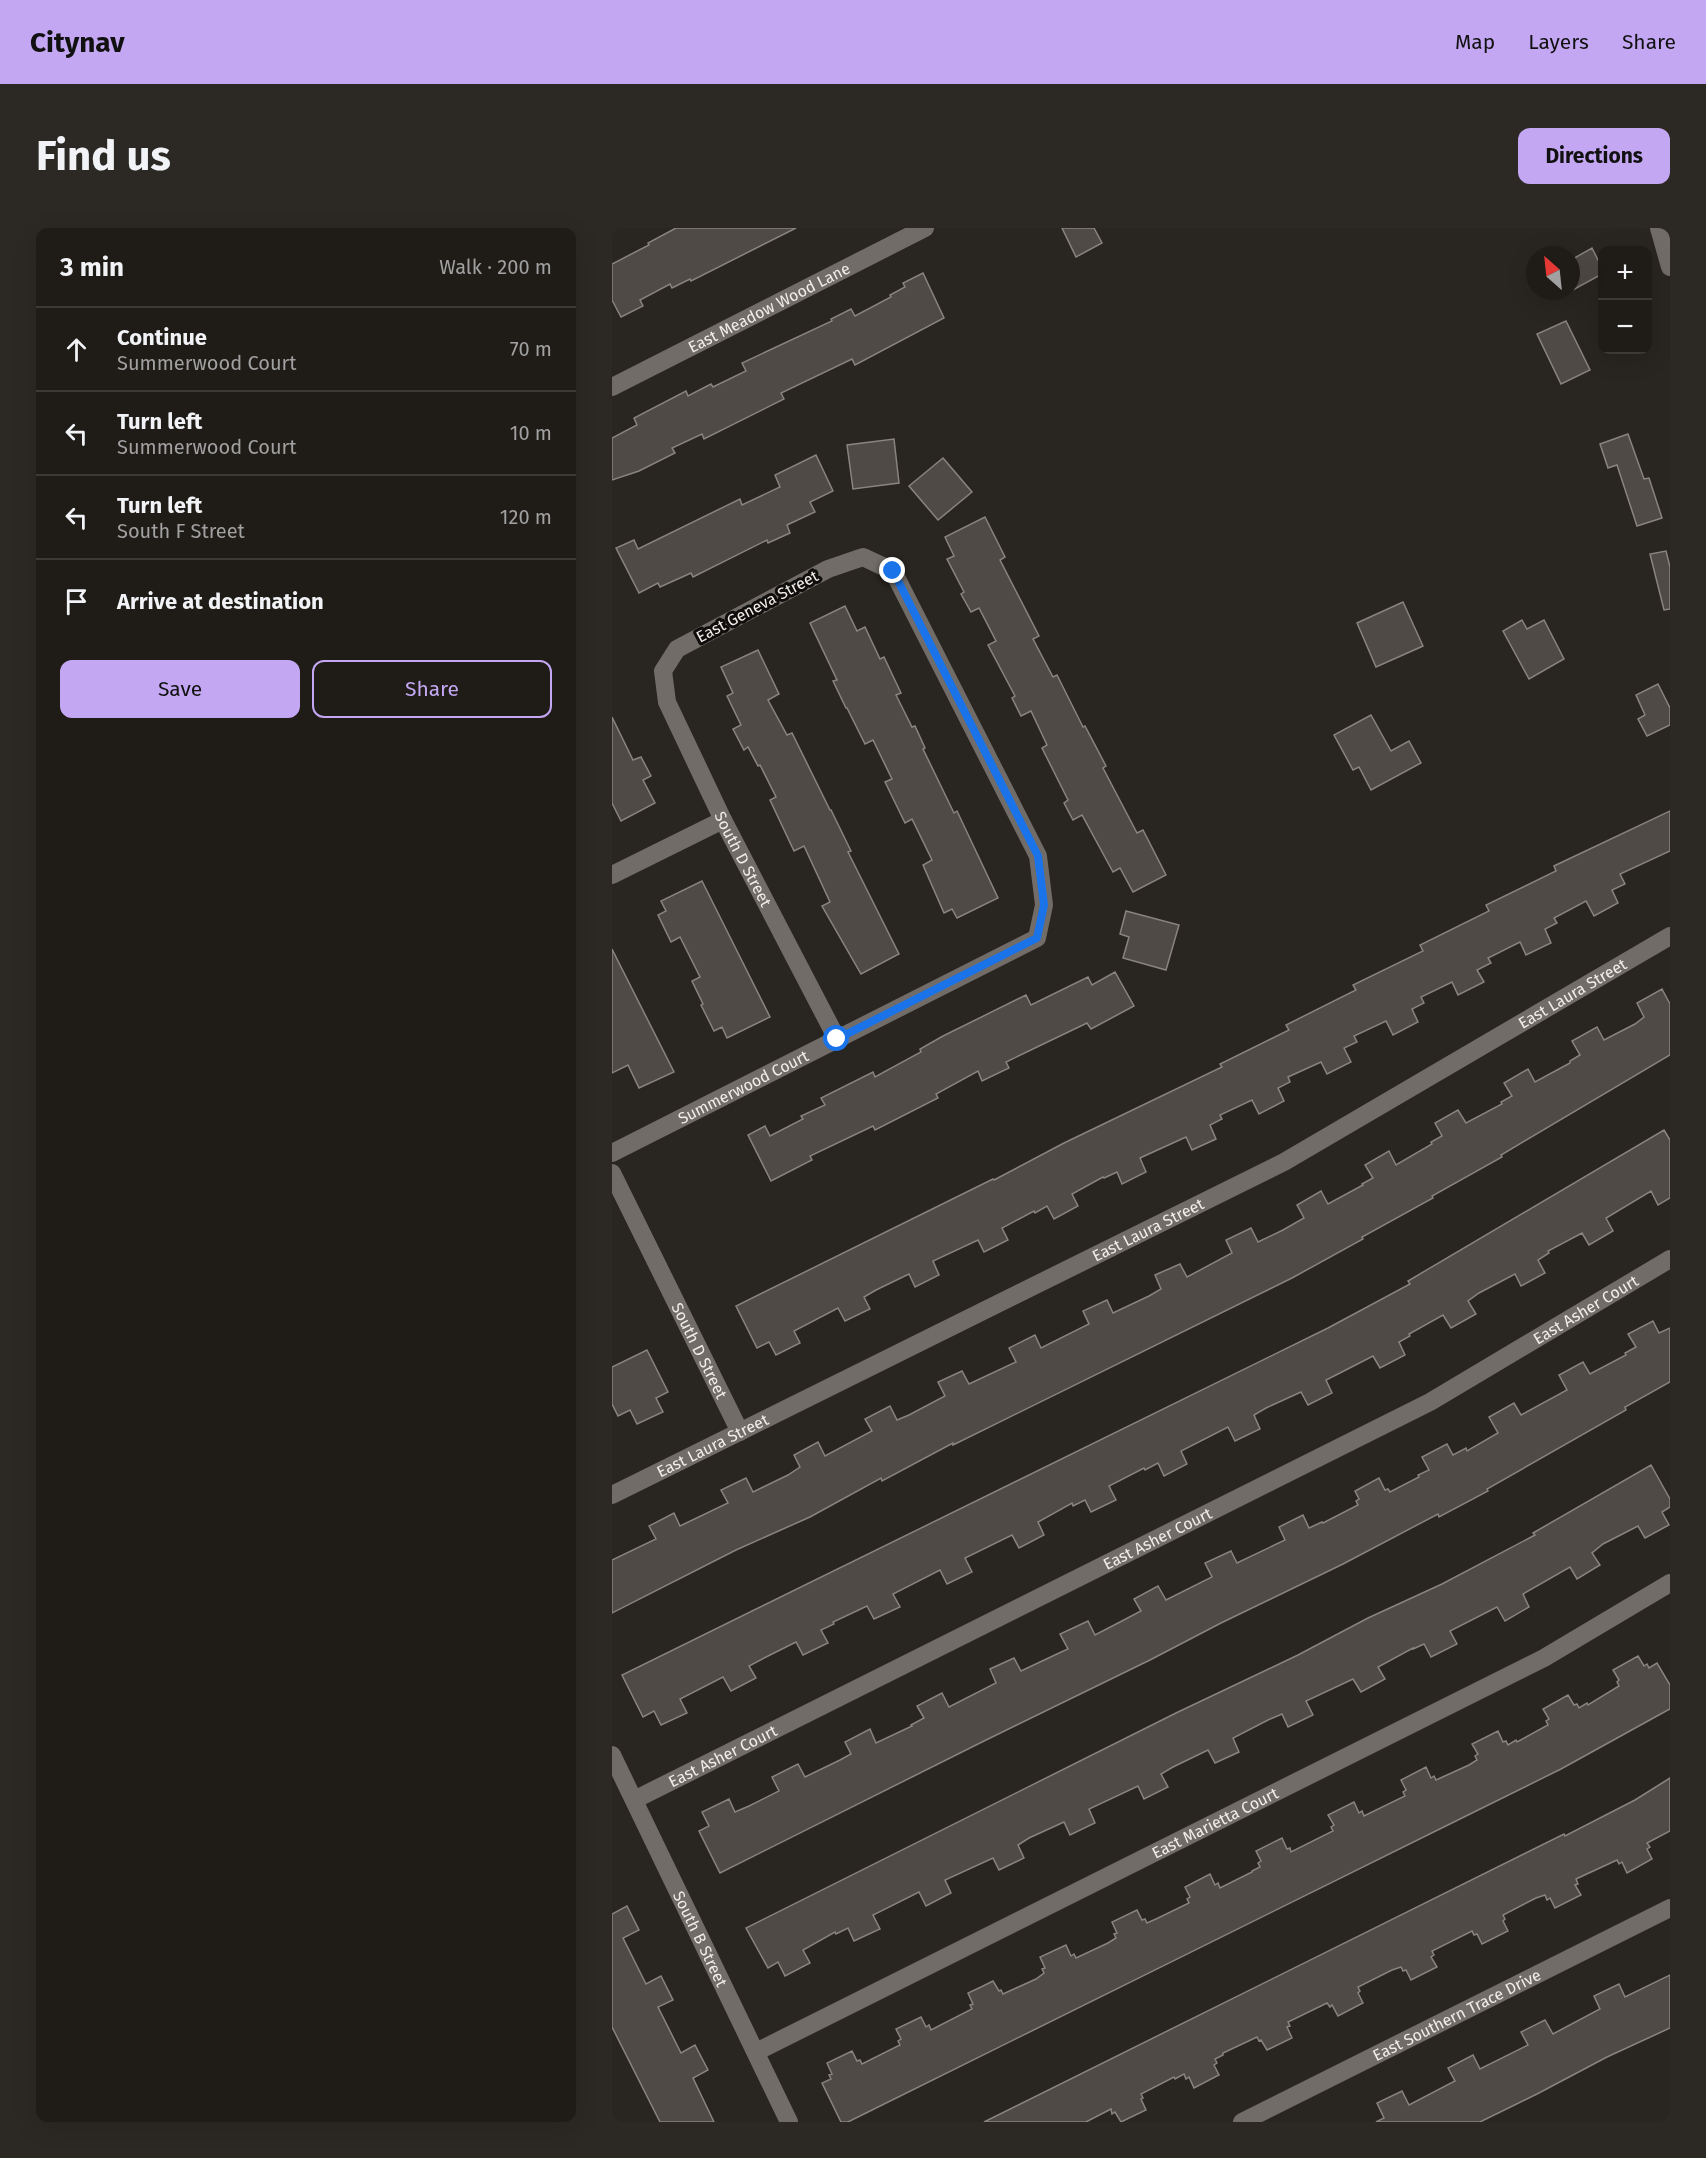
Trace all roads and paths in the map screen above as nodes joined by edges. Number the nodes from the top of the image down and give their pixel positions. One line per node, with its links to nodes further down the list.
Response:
1 (925, 228): 4 (street, East Meadow Wood Lane)
2 (1664, 237): 3 (street)
3 (1670, 267)
4 (612, 387)
5 (663, 671): 6 (street, South D Street); 8 (street, East Geneva Street)
6 (723, 820): 7 (street); 10 (street, South D Street)
7 (612, 875)
8 (1044, 905): 10 (street, Summerwood Court)
9 (1670, 936): 14 (street, East Laura Street)
10 (837, 1039): 11 (street, Summerwood Court)
11 (612, 1153)
12 (612, 1173): 14 (street, South D Street)
13 (1670, 1259): 18 (street, East Asher Court)
14 (740, 1432): 15 (street, East Laura Street)
15 (612, 1496)
16 (1670, 1583): 20 (street, East Marietta Court)
17 (612, 1755): 18 (street, South B Street)
18 (634, 1800): 20 (street, South B Street)
19 (1670, 1908): 22 (street, East Southern Trace Drive)
20 (756, 2052): 21 (street, South B Street)
21 (789, 2122)
22 (1242, 2122)

